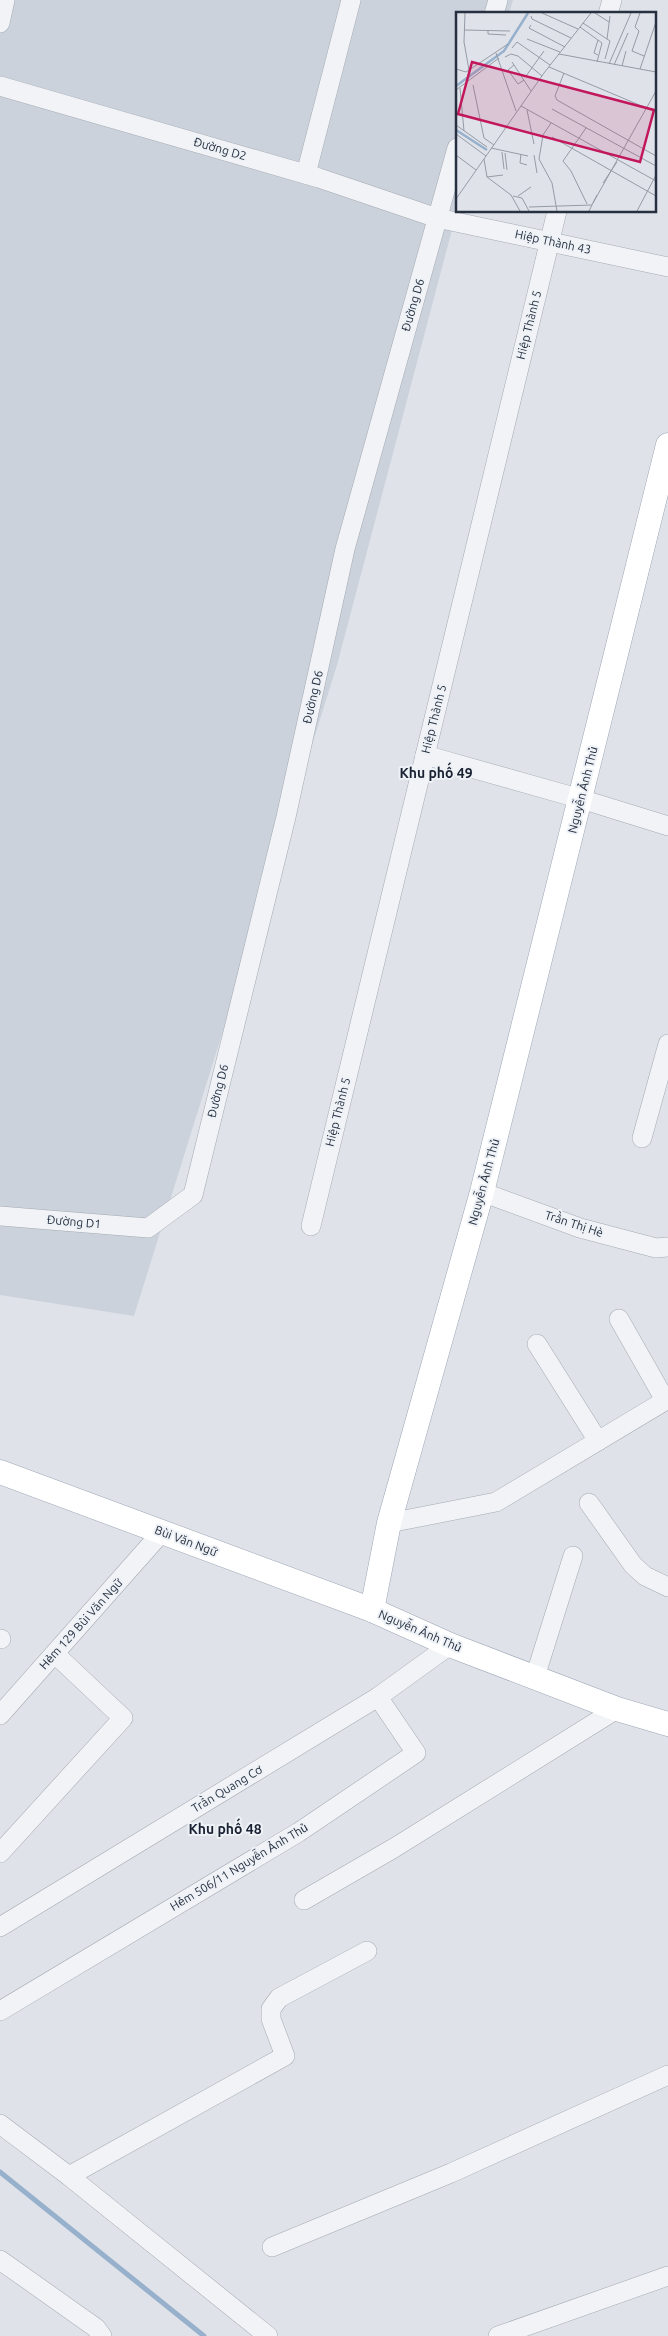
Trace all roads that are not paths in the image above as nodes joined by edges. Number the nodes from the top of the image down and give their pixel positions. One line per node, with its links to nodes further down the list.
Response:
1 (5, 0): 3 (street)
2 (351, 0): 6 (street)
3 (0, 23)
4 (0, 86): 6 (street, Đường D2)
5 (456, 152): 8 (street, Đường D6)
6 (306, 174): 8 (street, Đường D2)
7 (556, 212): 9 (street, Hiệp Thành 5)
8 (437, 218): 9 (street, Hiệp Thành 43); 20 (street, Đường D6)
9 (549, 241): 10 (street, Hiệp Thành 43); 12 (street, Hiệp Thành 5)
10 (668, 267)
11 (668, 445): 13 (main road, Nguyễn Ảnh Thủ)
12 (425, 756): 13 (street); 19 (street, Hiệp Thành 5)
13 (581, 799): 14 (street); 17 (main road, Nguyễn Ảnh Thủ)
14 (668, 826)
15 (668, 1044): 16 (street)
16 (642, 1138)
17 (482, 1192): 21 (street, Trần Thị Hè); 28 (main road, Nguyễn Ảnh Thủ)
18 (0, 1216): 20 (street, Đường D1)
19 (311, 1226)
20 (148, 1228)
21 (668, 1247)
22 (619, 1319): 24 (street)
23 (537, 1344): 25 (street)
24 (667, 1400): 25 (street)
25 (598, 1441): 28 (street)
26 (0, 1472): 29 (main road, Bùi Văn Ngữ)
27 (589, 1503): 31 (street)
28 (389, 1522): 32 (main road, Nguyễn Ảnh Thủ)
29 (162, 1532): 32 (main road, Bùi Văn Ngữ); 34 (street, Hẻm 129 Bùi Văn Ngữ)
30 (573, 1556): 35 (street)
31 (668, 1587)
32 (372, 1610): 33 (main road, Nguyễn Ảnh Thủ)
33 (450, 1645): 35 (main road, Nguyễn Ảnh Thủ); 36 (street, Trần Quang Cơ)
34 (55, 1654): 38 (street, Hẻm 129 Bùi Văn Ngữ); 40 (street)
35 (535, 1677): 37 (main road, Nguyễn Ảnh Thủ)
36 (378, 1696): 42 (street, Trần Quang Cơ); 44 (street, Hẻm 506/11 Nguyễn Ảnh Thủ)
37 (617, 1709): 39 (main road, Nguyễn Ảnh Thủ); 41 (street)
38 (0, 1715)
39 (668, 1724)
40 (0, 1852)
41 (304, 1900)
42 (0, 1927)
43 (367, 1951): 47 (street)
44 (0, 2011)
45 (668, 2075): 48 (street)
46 (0, 2124): 47 (street)
47 (69, 2176): 52 (street)
48 (272, 2247)
49 (0, 2260): 51 (street)
50 (668, 2276): 53 (street)
51 (102, 2336)
52 (268, 2336)
53 (498, 2336)

